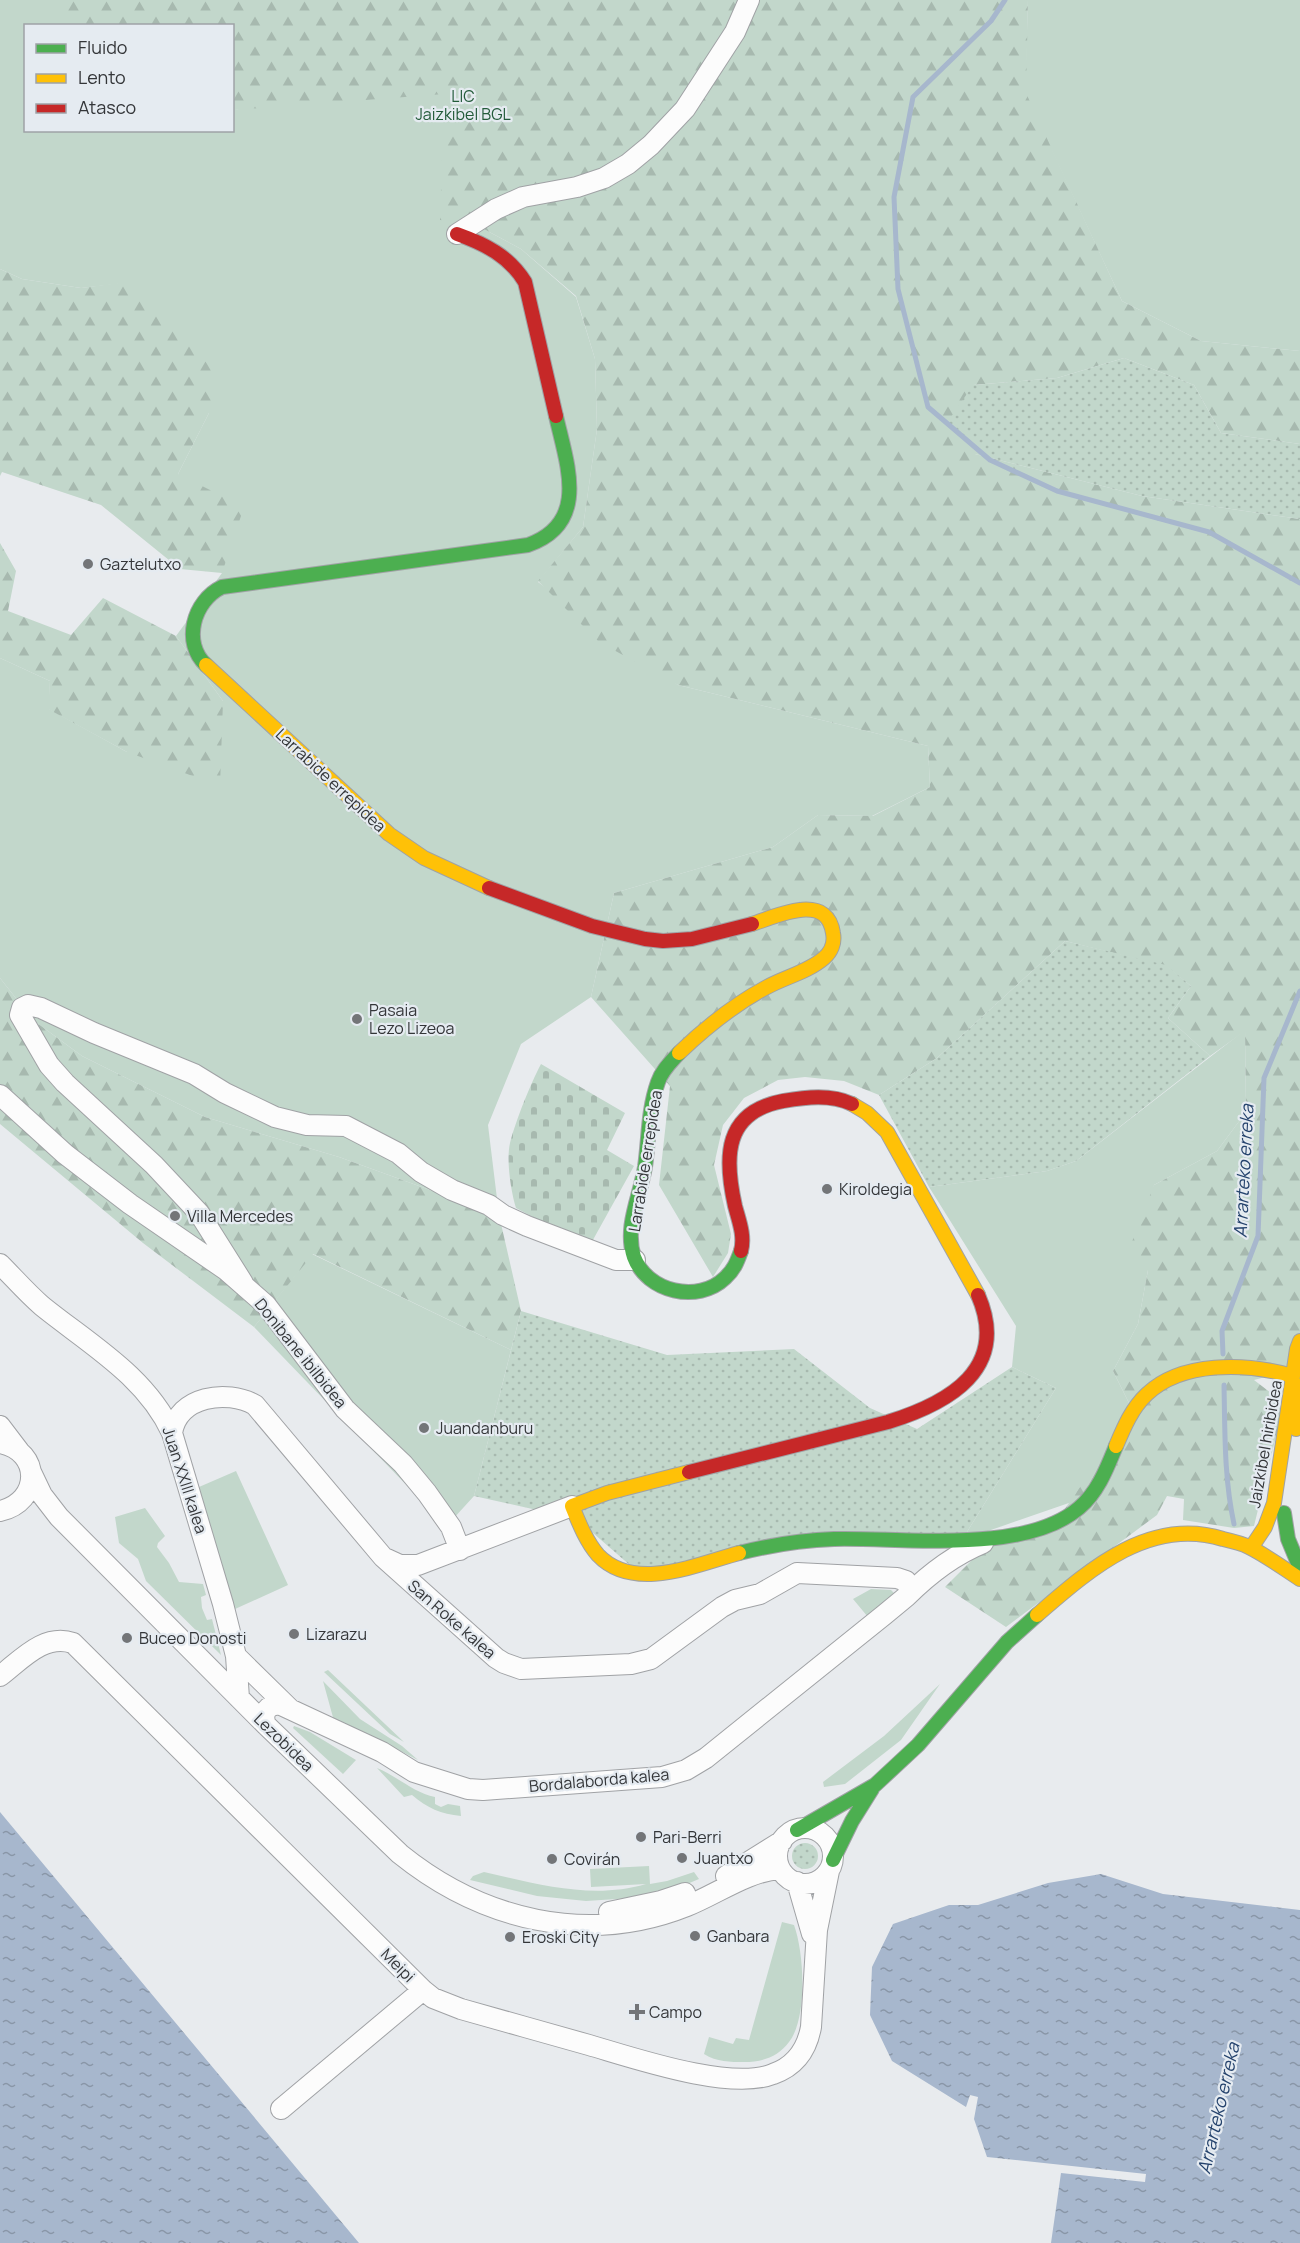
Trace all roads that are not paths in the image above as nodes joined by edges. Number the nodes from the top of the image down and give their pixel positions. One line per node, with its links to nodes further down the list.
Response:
1 (749, 0): 2 (street, Larrabide errepidea)
2 (457, 234): 4 (street, Larrabide errepidea)
3 (0, 1095): 6 (street, Donibane ibilbidea)
4 (635, 1260): 6 (street); 18 (street)
5 (0, 1264): 14 (street, Juan XXIII kalea)
6 (243, 1283): 24 (street, Donibane ibilbidea)
7 (1299, 1345): 8 (street, Jaizkibel hiribidea); 9 (street)
8 (1296, 1375): 9 (street); 13 (street, Jaizkibel hiribidea)
9 (1261, 1381): 22 (street)
10 (1300, 1398): 13 (street, Jaizkibel hiribidea)
11 (1278, 1402): 13 (street)
12 (0, 1426): 16 (street, Lezobidea)
13 (1290, 1431): 20 (street, Jaizkibel hiribidea); 23 (street, Jaizkibel hiribidea)
14 (172, 1433): 25 (street, San Roke kalea); 29 (street, Juan XXIII kalea)
15 (0, 1443): 16 (street)
16 (19, 1450): 17 (street, Lezobidea)
17 (31, 1472): 19 (street); 21 (street, Lezobidea)
18 (572, 1506): 22 (street); 24 (street)
19 (8, 1509): 21 (street, Lezobidea)
20 (1284, 1513): 23 (street, Jaizkibel hiribidea); 26 (street, Jaizkibel hiribidea)
21 (59, 1517): 30 (street, Lezobidea)
22 (992, 1540): 28 (street, Bordalaborda kalea)
23 (1254, 1549): 27 (street); 35 (street)
24 (460, 1550): 25 (street)
25 (383, 1557): 28 (street, San Roke kalea)
26 (1300, 1568)
27 (1300, 1580)
28 (907, 1590): 33 (street, Bordalaborda kalea)
29 (236, 1656): 30 (street); 32 (street, Juan XXIII kalea); 33 (street)
30 (213, 1671): 32 (street, Lezobidea)
31 (0, 1676): 42 (street, Meipi)
32 (239, 1698): 34 (street, Lezobidea)
33 (292, 1710): 34 (street, Bordalaborda kalea)
34 (266, 1725): 40 (street, Lezobidea)
35 (875, 1785): 36 (street); 37 (street)
36 (789, 1835): 37 (street); 38 (street); 40 (street, Lezobidea)
37 (831, 1866): 39 (street); 41 (street, Meipi)
38 (780, 1869): 39 (street); 40 (street, Lezobidea)
39 (796, 1882): 41 (street, Meipi)
40 (541, 1920)
41 (815, 1950): 42 (street, Meipi)
42 (423, 1990): 43 (street)
43 (281, 2109)

